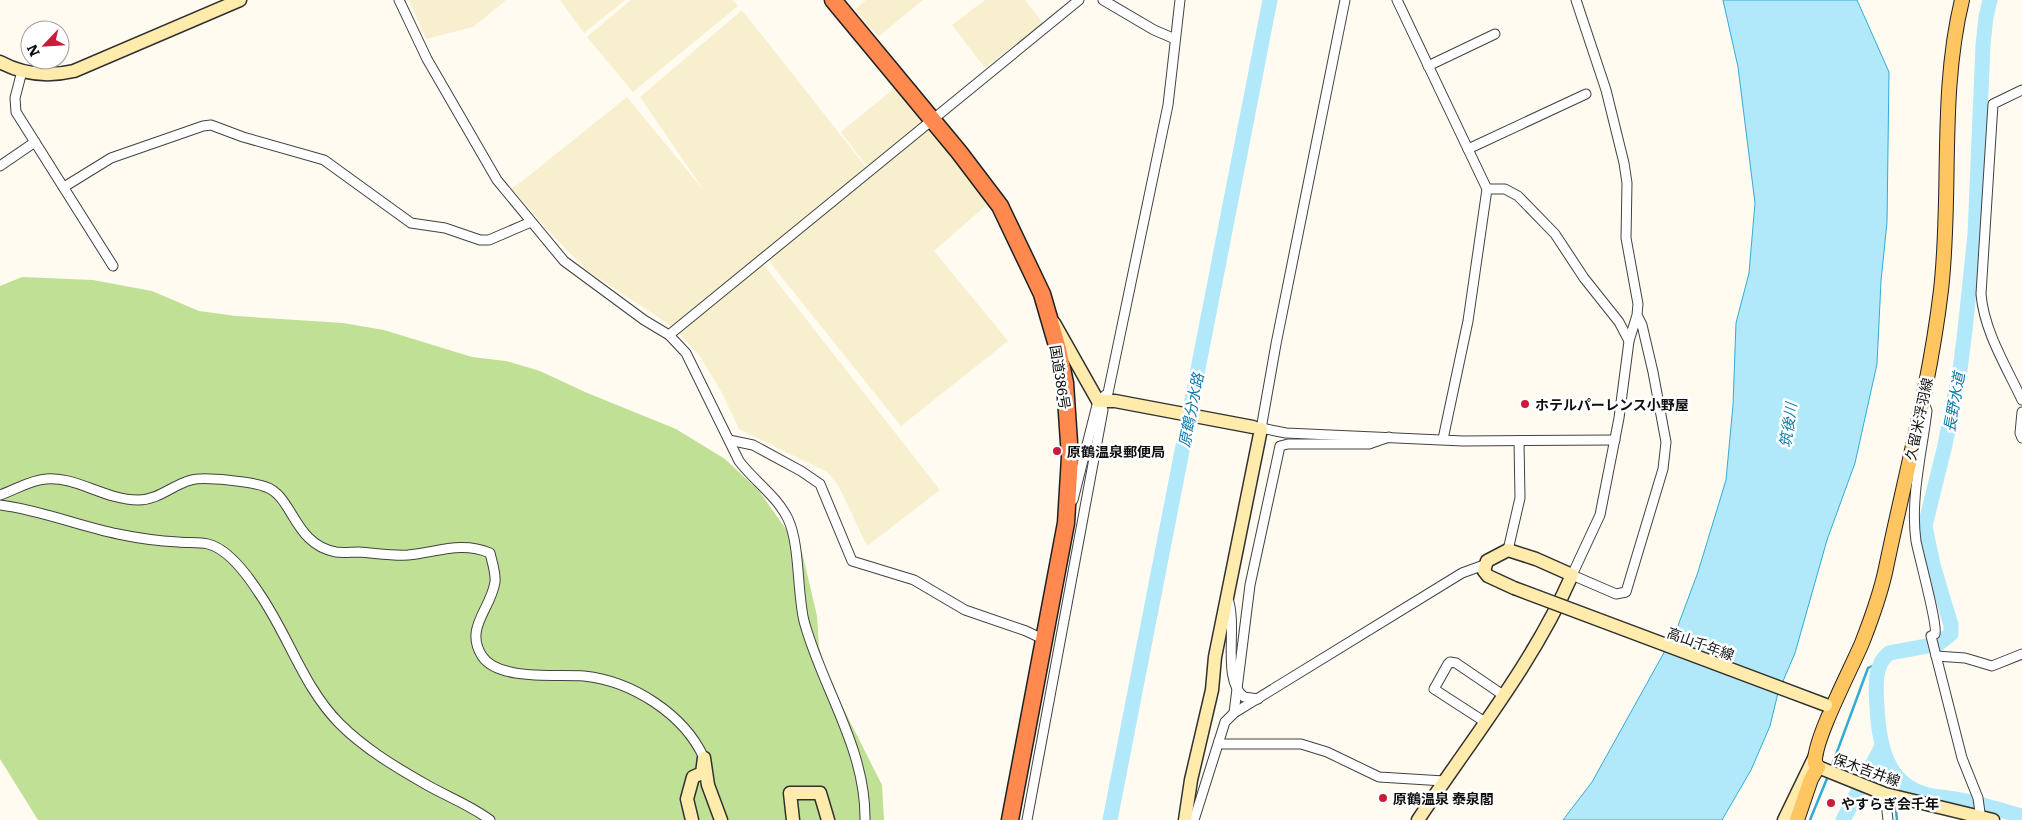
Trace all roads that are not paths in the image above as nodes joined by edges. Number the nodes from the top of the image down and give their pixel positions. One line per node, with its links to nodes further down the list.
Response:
1 (240, 0): 15 (street)
2 (399, 0): 24 (street)
3 (833, 0): 18 (highway, 国道386号)
4 (1079, 0): 18 (street)
5 (1103, 0): 12 (street)
6 (1180, 0): 12 (street)
7 (1344, 0): 34 (street)
8 (1397, 0): 14 (street)
9 (1576, 0): 26 (street)
10 (1962, 0): 30 (main road, 久留米浮羽線)
11 (1495, 34): 14 (street)
12 (1175, 39): 32 (street)
13 (0, 62): 15 (street)
14 (1428, 66): 20 (street)
15 (22, 71): 19 (street)
16 (2022, 90): 31 (street)
17 (1586, 94): 20 (street)
18 (933, 120): 27 (highway, 国道386号); 28 (street)
19 (34, 142): 21 (street); 22 (street)
20 (1468, 150): 23 (street)
21 (0, 166)
22 (64, 187): 24 (street); 25 (street)
23 (1486, 189): 29 (street); 37 (street)
24 (531, 222): 28 (street)
25 (112, 266)
26 (1637, 315): 29 (street); 46 (street)
27 (1050, 317): 32 (street); 43 (highway, 国道386号)
28 (669, 335): 38 (street)
29 (1629, 341): 39 (street)
30 (1923, 397): 50 (street); 54 (main road, 久留米浮羽線)
31 (2022, 400)
32 (1098, 402): 34 (street); 43 (street); 70 (street)
33 (2022, 412): 36 (street)
34 (1257, 428): 35 (street); 47 (street)
35 (1389, 437): 37 (street); 51 (street)
36 (2022, 438)
37 (1443, 439): 40 (street)
38 (729, 440): 48 (street); 68 (street)
39 (1615, 440): 40 (street); 46 (street)
40 (1519, 441): 44 (street)
41 (0, 495): 58 (street)
42 (0, 505): 63 (street)
43 (1066, 523): 48 (highway, 国道386号)
44 (1508, 550): 45 (street); 46 (street)
45 (1484, 565): 53 (street); 54 (street, 高山千年線, bridge)
46 (1572, 575): 52 (street)
47 (1227, 597): 51 (street); 71 (street)
48 (1045, 640): 69 (highway, 国道386号)
49 (2022, 654): 50 (street)
50 (1936, 655): 62 (street)
51 (1238, 692): 53 (street); 55 (street)
52 (1503, 695): 56 (street); 56 (street)
53 (1258, 699): 55 (street)
54 (1830, 706): 59 (main road, 久留米浮羽線)
55 (1234, 713): 57 (street)
56 (1485, 722): 60 (street)
57 (1219, 741): 60 (street); 72 (street)
58 (704, 758): 64 (street); 65 (street)
59 (1819, 764): 61 (street, 保木吉井線); 74 (street); 75 (main road, 久留米浮羽線)
60 (1444, 781): 73 (street)
61 (1888, 794): 62 (street, 保木吉井線); 76 (street)
62 (1984, 817)
63 (490, 820)
64 (692, 820)
65 (721, 820)
66 (793, 820): 67 (street)
67 (828, 820)
68 (866, 820)
69 (1010, 820)
70 (1027, 820)
71 (1185, 820)
72 (1194, 820)
73 (1418, 820)
74 (1784, 820)
75 (1797, 820)
76 (1888, 820)

